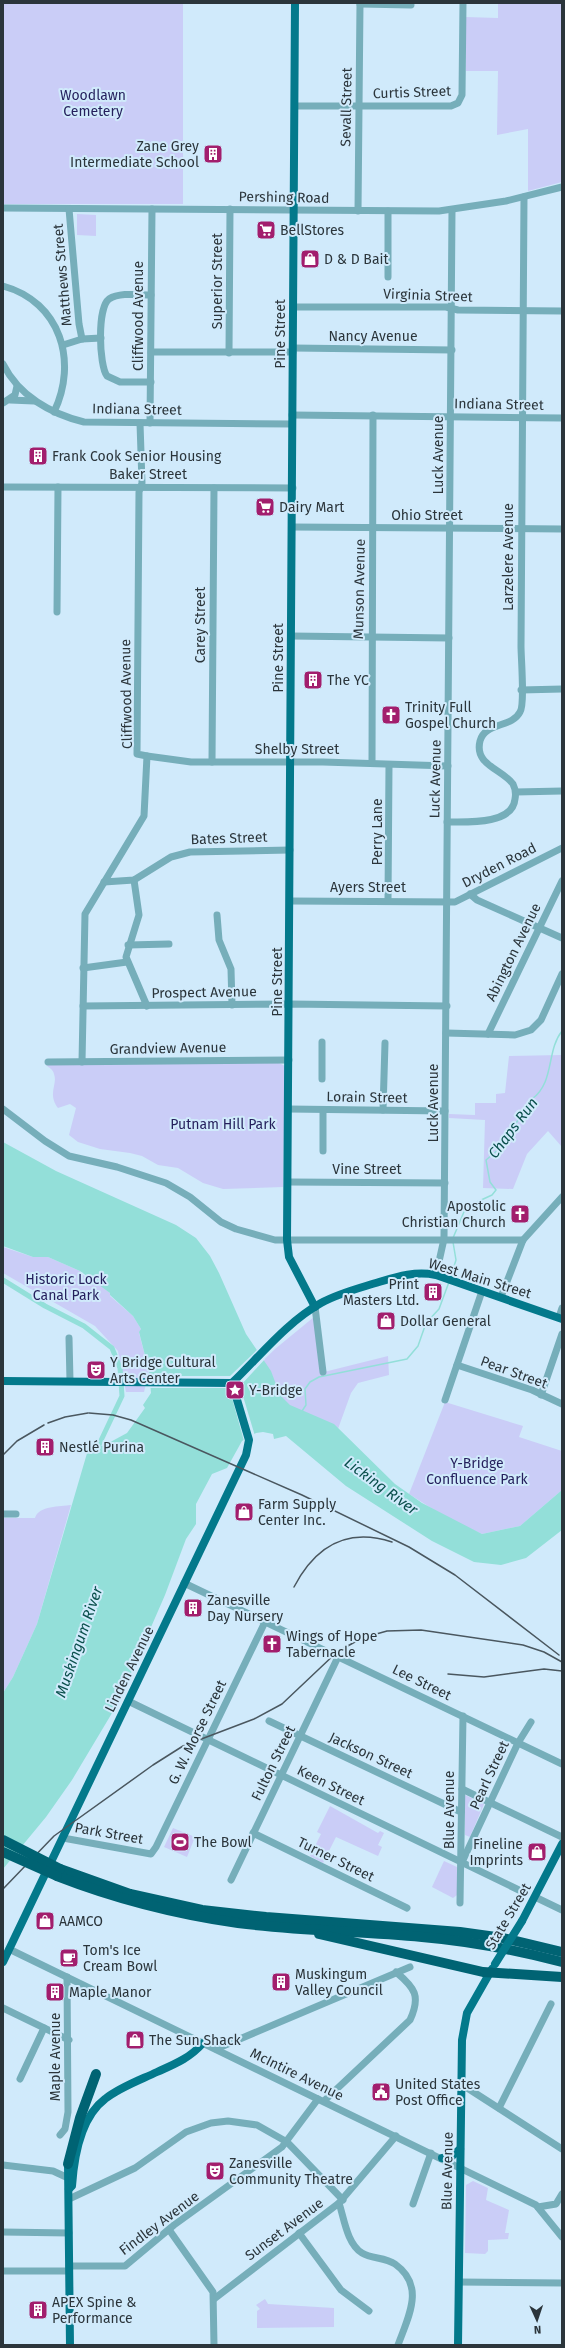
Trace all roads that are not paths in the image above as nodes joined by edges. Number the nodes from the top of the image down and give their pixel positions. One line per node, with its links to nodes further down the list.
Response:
1 (295, 3): 5 (main road, Pine Street)
2 (463, 3): 6 (street, Curtis Street)
3 (360, 4): 4 (street); 6 (street, Sevall Street)
4 (411, 5)
5 (295, 106): 6 (street, Curtis Street); 13 (main road, Pine Street)
6 (359, 106): 15 (street, Sevall Street)
7 (562, 187): 8 (street, Pershing Road)
8 (524, 197): 14 (street, Pershing Road); 22 (street, Larzelere Avenue)
9 (3, 208): 10 (street, Pershing Road)
10 (69, 209): 11 (street, Pershing Road); 25 (street, Matthews Street)
11 (152, 209): 12 (street, Pershing Road); 19 (street, Cliffwood Avenue)
12 (230, 209): 13 (street, Pershing Road); 30 (street, Superior Street)
13 (294, 210): 15 (street, Pershing Road); 20 (main road, Pine Street)
14 (452, 210): 16 (street, Pershing Road); 21 (street, Luck Avenue)
15 (358, 211): 16 (street, Pershing Road)
16 (388, 211): 17 (street)
17 (388, 277)
18 (3, 286): 26 (street)
19 (151, 296): 24 (street); 29 (street, Cliffwood Avenue)
20 (293, 307): 21 (street, Virginia Street); 27 (main road, Pine Street)
21 (452, 308): 22 (street, Virginia Street); 28 (street, Luck Avenue)
22 (523, 310): 23 (street, Virginia Street); 40 (street, Larzelere Avenue)
23 (562, 310)
24 (101, 338): 25 (street); 32 (street)
25 (82, 339): 26 (street)
26 (63, 345): 36 (street)
27 (293, 350): 28 (street, Nancy Avenue); 30 (street, Nancy Avenue); 37 (main road, Pine Street)
28 (452, 350): 39 (street, Luck Avenue)
29 (151, 352): 30 (street, Nancy Avenue); 32 (street, Cliffwood Avenue)
30 (229, 352)
31 (3, 364): 33 (street, Indiana Street)
32 (151, 382): 43 (street, Cliffwood Avenue)
33 (17, 386): 34 (street, Indiana Street); 35 (street)
34 (35, 401): 35 (street); 36 (street, Indiana Street)
35 (6, 402)
36 (54, 412): 42 (street, Indiana Street)
37 (292, 415): 38 (street, Indiana Street); 44 (main road, Pine Street)
38 (373, 415): 39 (street, Indiana Street); 51 (street, Munson Avenue)
39 (451, 416): 40 (street, Indiana Street); 52 (street, Luck Avenue)
40 (523, 417): 41 (street, Indiana Street); 53 (street, Larzelere Avenue)
41 (562, 418)
42 (140, 423): 43 (street, Indiana Street); 47 (street, Cliffwood Avenue)
43 (150, 423): 44 (street, Indiana Street)
44 (292, 424): 49 (main road, Pine Street)
45 (3, 487): 46 (street, Baker Street)
46 (58, 487): 47 (street, Baker Street); 55 (street)
47 (141, 487): 48 (street, Baker Street); 61 (street, Cliffwood Avenue)
48 (214, 488): 49 (street, Baker Street); 62 (street, Carey Street)
49 (292, 488): 50 (main road, Pine Street)
50 (292, 527): 51 (street, Ohio Street); 56 (main road, Pine Street)
51 (373, 528): 52 (street, Ohio Street); 57 (street, Munson Avenue)
52 (450, 528): 53 (street, Ohio Street); 58 (street, Luck Avenue)
53 (521, 528): 54 (street, Ohio Street); 60 (street, Larzelere Avenue)
54 (562, 529)
55 (57, 612)
56 (291, 636): 57 (street); 63 (main road, Pine Street)
57 (372, 637): 58 (street); 64 (street, Munson Avenue)
58 (449, 638): 66 (street, Luck Avenue)
59 (562, 689): 60 (street)
60 (521, 690): 68 (street, Larzelere Avenue)
61 (147, 756): 62 (street, Shelby Street); 74 (street, Cliffwood Avenue)
62 (212, 762): 63 (street, Shelby Street)
63 (290, 762): 64 (street, Shelby Street); 71 (main road, Pine Street)
64 (372, 763): 65 (street, Shelby Street)
65 (389, 764): 66 (street, Shelby Street); 76 (street, Perry Lane)
66 (448, 766): 69 (street, Luck Avenue)
67 (562, 791): 68 (street)
68 (516, 792): 69 (street)
69 (447, 822): 77 (street, Luck Avenue)
70 (562, 848): 75 (street, Dryden Road)
71 (290, 850): 72 (street, Bates Street); 78 (main road, Pine Street)
72 (134, 880): 74 (street, Bates Street); 83 (street)
73 (562, 881): 80 (street, Abington Avenue)
74 (104, 882): 85 (street, Cliffwood Avenue)
75 (470, 894): 77 (street, Dryden Road); 80 (street)
76 (388, 900): 77 (street, Ayers Street); 78 (street, Ayers Street)
77 (447, 900): 91 (street, Luck Avenue)
78 (290, 901): 87 (main road, Pine Street)
79 (217, 914): 88 (street)
80 (539, 928): 81 (street); 93 (street, Abington Avenue)
81 (562, 938)
82 (169, 944): 83 (street)
83 (128, 945): 84 (street)
84 (127, 962): 85 (street); 90 (street)
85 (83, 968): 89 (street, Cliffwood Avenue)
86 (562, 974): 93 (street)
87 (290, 1004): 88 (street, Prospect Avenue); 91 (street, Prospect Avenue); 96 (main road, Pine Street)
88 (232, 1005): 90 (street, Prospect Avenue)
89 (83, 1006): 90 (street, Prospect Avenue); 98 (street, Cliffwood Avenue)
90 (146, 1006)
91 (447, 1006): 92 (street, Luck Avenue)
92 (446, 1033): 93 (street); 104 (street, Luck Avenue)
93 (488, 1034)
94 (322, 1042): 99 (street)
95 (385, 1043): 103 (street)
96 (289, 1060): 98 (street, Grandview Avenue); 101 (main road, Pine Street)
97 (48, 1062): 98 (street, Grandview Avenue)
98 (82, 1062)
99 (322, 1079)
100 (3, 1109): 110 (street)
101 (289, 1109): 102 (street, Lorain Street); 106 (main road, Pine Street)
102 (323, 1110): 103 (street, Lorain Street); 105 (street)
103 (383, 1110): 104 (street, Lorain Street)
104 (445, 1111): 107 (street, Luck Avenue)
105 (323, 1151)
106 (289, 1182): 107 (street, Vine Street); 110 (main road, Pine Street)
107 (445, 1183): 109 (street, Luck Avenue)
108 (562, 1197): 111 (street)
109 (447, 1239): 110 (street); 111 (street); 112 (street, Luck Avenue)
110 (287, 1240): 115 (main road, Pine Street)
111 (523, 1240): 114 (street)
112 (436, 1275): 113 (main road, West Main Street); 115 (main road, West Main Street)
113 (482, 1291): 114 (main road, West Main Street); 120 (street)
114 (501, 1297): 117 (main road, West Main Street)
115 (316, 1307): 121 (street); 124 (main road, West Main Street)
116 (562, 1308): 117 (street)
117 (560, 1318)
118 (562, 1334): 125 (street)
119 (69, 1338): 123 (street)
120 (457, 1365): 125 (street, Pear Street); 126 (street)
121 (323, 1372)
122 (3, 1381): 123 (main road)
123 (70, 1381): 124 (main road)
124 (232, 1383): 130 (main road, Linden Avenue)
125 (541, 1395): 127 (street, Pear Street)
126 (445, 1400)
127 (562, 1404)
128 (3, 1514): 129 (street)
129 (16, 1514)
130 (184, 1583): 131 (street, Lee Street); 133 (main road, Linden Avenue)
131 (265, 1622): 132 (street, Lee Street); 138 (street, G. W. Morse Street)
132 (338, 1657): 134 (street, Lee Street); 137 (street, Fulton Street)
133 (128, 1701): 138 (street, Keen Street); 147 (main road, Linden Avenue)
134 (463, 1716): 139 (street, Lee Street); 142 (street, Blue Avenue)
135 (269, 1721): 137 (street, Jackson Street)
136 (531, 1722): 139 (street, Pearl Street)
137 (300, 1735): 141 (street, Fulton Street); 144 (street, Jackson Street)
138 (207, 1740): 141 (street, Keen Street); 151 (street, G. W. Morse Street)
139 (518, 1743): 140 (street, Lee Street); 143 (street, Pearl Street)
140 (562, 1764)
141 (281, 1775): 145 (street, Fulton Street); 152 (street, Keen Street)
142 (462, 1789): 143 (street); 144 (street, Blue Avenue)
143 (490, 1802): 146 (street); 152 (street, Pearl Street)
144 (462, 1812): 152 (street, Blue Avenue)
145 (253, 1833): 154 (street, Fulton Street); 158 (street, Turner Street)
146 (562, 1837)
147 (63, 1838): 151 (street, Park Street); 163 (main road, Linden Avenue)
148 (3, 1840): 153 (highway, bridge)
149 (562, 1844): 156 (main road, State Street)
150 (3, 1852): 153 (highway, bridge)
151 (151, 1854)
152 (462, 1862): 155 (street, Keen Street); 157 (street, Blue Avenue)
153 (58, 1873): 160 (highway); 161 (highway)
154 (231, 1880)
155 (523, 1892)
156 (536, 1897): 159 (street); 168 (main road, State Street, bridge)
157 (460, 1904)
158 (407, 1908)
159 (562, 1910)
160 (286, 1927): 166 (highway); 168 (highway)
161 (504, 1938): 162 (highway); 164 (highway)
162 (562, 1944)
163 (9, 1949): 165 (main road, Linden Avenue); 170 (street, McIntire Avenue)
164 (562, 1952)
165 (3, 1962)
166 (562, 1962)
167 (410, 1967): 169 (street)
168 (492, 1968): 171 (highway); 172 (main road, State Street)
169 (396, 1972): 178 (street); 182 (street, Findley Avenue)
170 (67, 1977): 176 (street, Maple Avenue); 177 (street, McIntire Avenue)
171 (562, 1977)
172 (473, 1999): 181 (main road, Blue Avenue)
173 (551, 2004): 183 (street)
174 (3, 2008): 175 (street)
175 (44, 2028): 176 (street); 180 (street)
176 (69, 2040): 184 (street, Maple Avenue)
177 (204, 2043): 178 (street, McIntire Avenue); 196 (main road)
178 (216, 2049): 182 (street, McIntire Avenue)
179 (96, 2074): 191 (highway)
180 (20, 2079)
181 (461, 2084): 183 (street); 187 (main road, Blue Avenue)
182 (321, 2100): 185 (street, McIntire Avenue); 186 (street, Findley Avenue)
183 (499, 2108): 188 (street)
184 (60, 2135)
185 (396, 2136): 189 (street, McIntire Avenue); 199 (street, Sunset Avenue)
186 (287, 2142): 198 (street); 199 (street); 202 (street, Findley Avenue)
187 (460, 2149): 190 (main road); 193 (main road, Blue Avenue)
188 (562, 2149)
189 (431, 2153): 190 (street, McIntire Avenue); 200 (street)
190 (442, 2158): 193 (street, McIntire Avenue)
191 (68, 2164): 194 (street); 195 (main road)
192 (3, 2165): 194 (street)
193 (460, 2169): 201 (street, McIntire Avenue); 209 (main road, Blue Avenue)
194 (53, 2171): 195 (street)
195 (66, 2177): 196 (main road)
196 (69, 2189): 198 (main road)
197 (562, 2194): 201 (street)
198 (69, 2199): 204 (main road)
199 (341, 2201): 205 (street, Sunset Avenue); 215 (street)
200 (413, 2204)
201 (538, 2207): 206 (street, McIntire Avenue)
202 (170, 2231): 207 (street, Findley Avenue); 211 (street)
203 (3, 2232): 204 (street)
204 (69, 2233): 207 (main road)
205 (300, 2233): 211 (street, Sunset Avenue); 212 (street)
206 (562, 2237)
207 (69, 2269): 208 (street, Findley Avenue); 213 (main road)
208 (3, 2271)
209 (459, 2282): 210 (street); 216 (main road, Blue Avenue)
210 (562, 2283)
211 (214, 2300): 214 (street)
212 (369, 2311)
213 (70, 2345)
214 (214, 2345)
215 (398, 2345)
216 (458, 2345)

